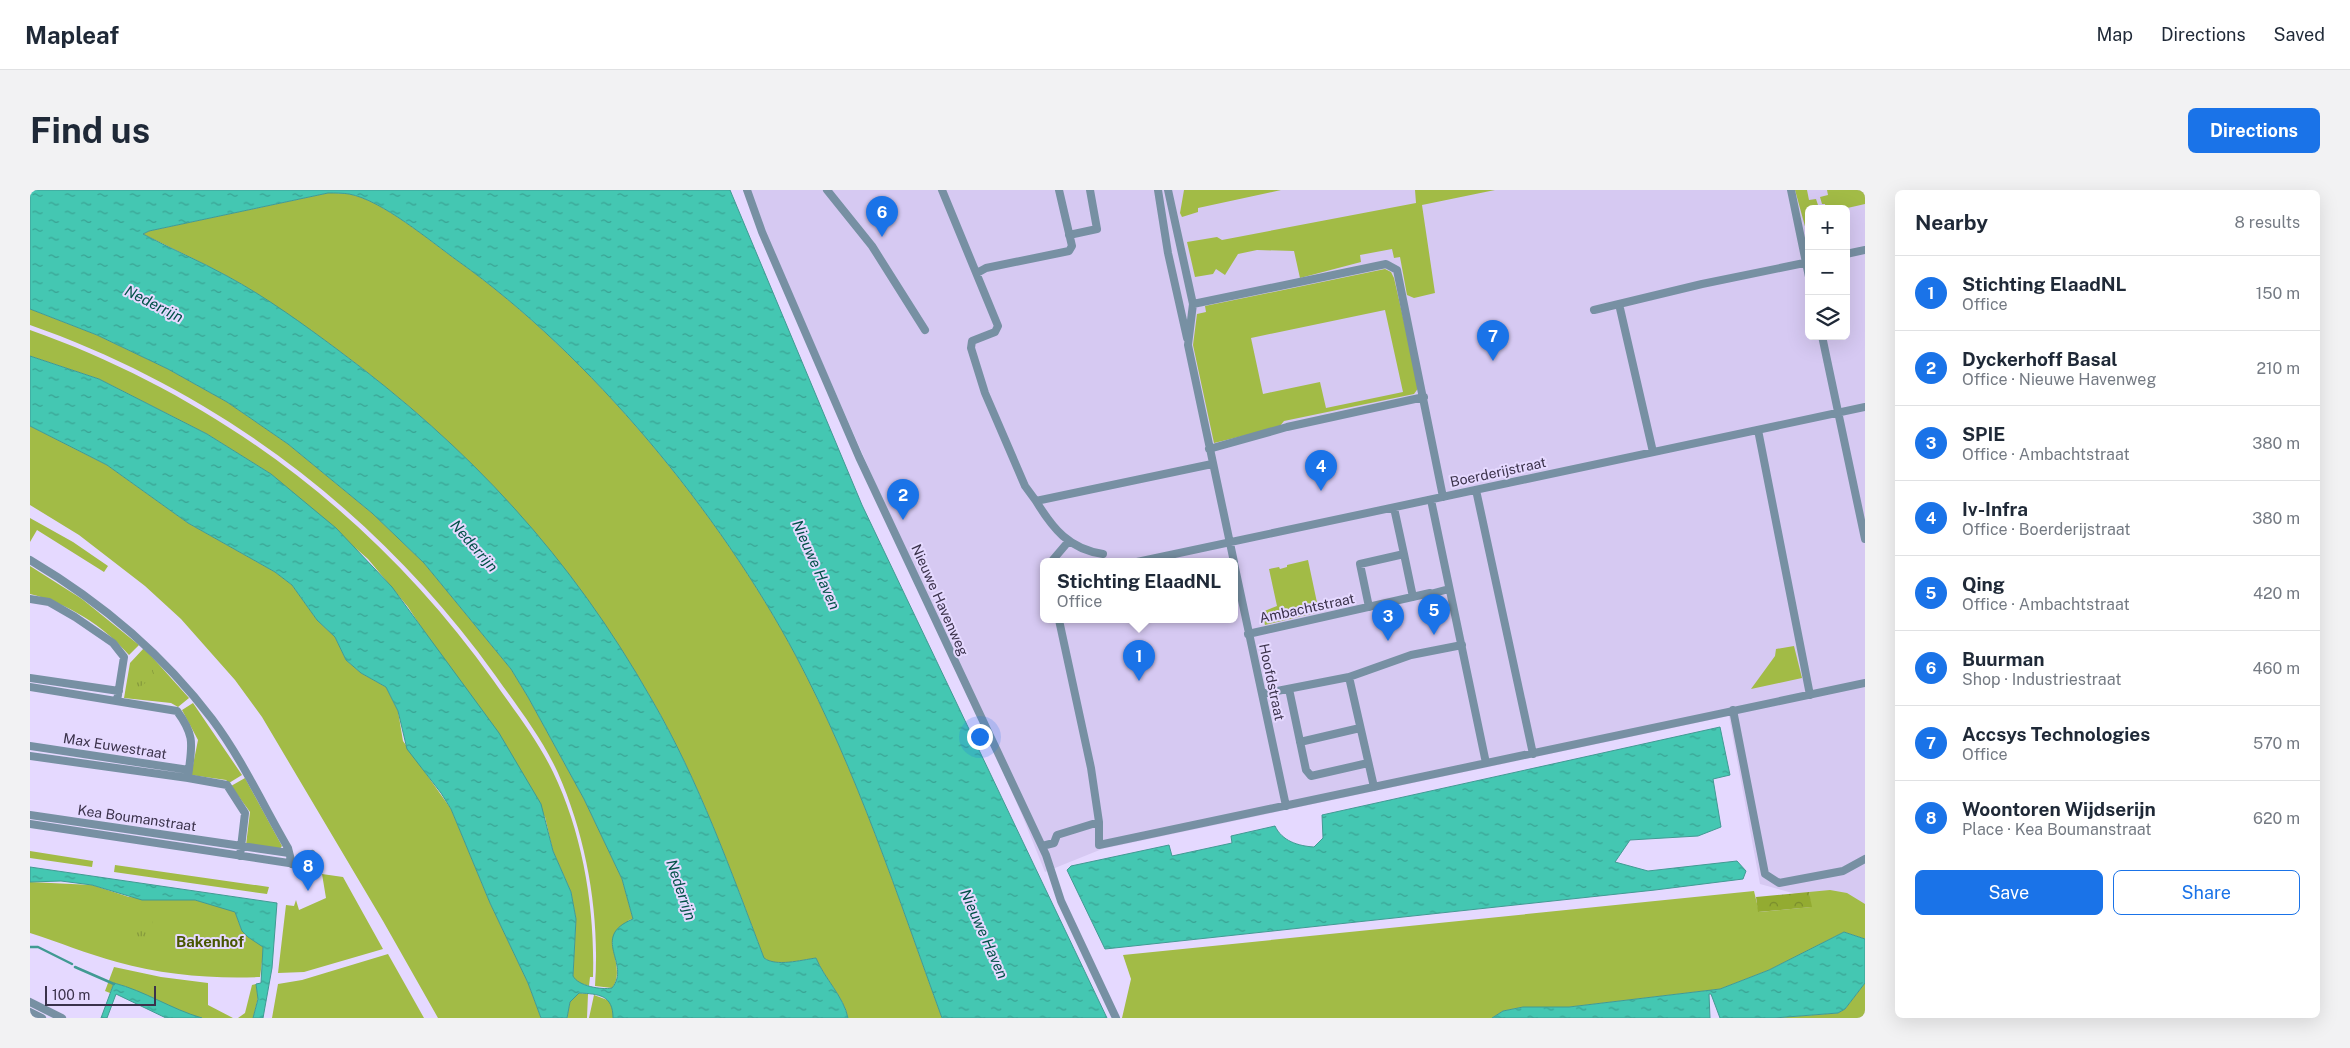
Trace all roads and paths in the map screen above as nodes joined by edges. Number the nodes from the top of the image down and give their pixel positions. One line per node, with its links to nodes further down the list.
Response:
1 (747, 190): 76 (street, Nieuwe Havenweg)
2 (827, 190): 20 (street)
3 (942, 190): 16 (street)
4 (1059, 190): 11 (street)
5 (1090, 190): 11 (street)
6 (1158, 190): 10 (street, Hoofdstraat)
7 (1168, 190): 9 (street, Hoofdstraat)
8 (1791, 190): 14 (street)
9 (1177, 230): 10 (street); 17 (street, Hoofdstraat)
10 (1166, 233): 22 (street, Hoofdstraat)
11 (1069, 235): 16 (street)
12 (1865, 250): 13 (street)
13 (1850, 253)
14 (1805, 254)
15 (1805, 263): 18 (street)
16 (977, 273): 33 (street)
17 (1193, 304): 22 (street, Hoofdstraat); 23 (street)
18 (1619, 304): 19 (street); 28 (street)
19 (1594, 310)
20 (925, 330)
21 (1823, 340): 25 (street)
22 (1188, 345): 27 (street, Hoofdstraat)
23 (1424, 397): 27 (street); 31 (street)
24 (1865, 407): 25 (street, Boerderijstraat)
25 (1838, 412): 26 (street, Boerderijstraat); 35 (street)
26 (1758, 430): 28 (street, Boerderijstraat); 59 (street)
27 (1209, 449): 29 (street, Hoofdstraat)
28 (1653, 452): 30 (street, Boerderijstraat)
29 (1212, 464): 33 (street); 37 (street, Hoofdstraat)
30 (1476, 490): 31 (street, Boerderijstraat); 65 (street)
31 (1443, 497): 32 (street, Boerderijstraat)
32 (1431, 500): 34 (street, Boerderijstraat); 45 (street)
33 (1036, 501): 36 (street)
34 (1394, 508): 37 (street, Boerderijstraat); 39 (street)
35 (1865, 538)
36 (1068, 542): 38 (street); 40 (street)
37 (1230, 542): 41 (street, Boerderijstraat); 42 (street, Hoofdstraat)
38 (1103, 554)
39 (1404, 554): 46 (street); 48 (street)
40 (1053, 558)
41 (1156, 558)
42 (1233, 558)
43 (30, 560): 77 (street)
44 (1238, 583): 50 (street, Hoofdstraat)
45 (1449, 589): 46 (street, Ambachtstraat); 51 (street)
46 (1413, 597): 48 (street, Ambachtstraat)
47 (30, 599): 57 (street)
48 (1369, 607): 50 (street, Ambachtstraat)
49 (1060, 623): 73 (street)
50 (1248, 634): 58 (street, Hoofdstraat)
51 (1462, 645): 52 (street); 68 (street)
52 (1349, 677): 56 (street); 62 (street)
53 (30, 678): 57 (street)
54 (1865, 683): 59 (street)
55 (30, 687): 60 (street)
56 (1289, 689): 58 (street); 63 (street)
57 (119, 691): 60 (street)
58 (1262, 694): 71 (street, Hoofdstraat)
59 (1810, 695): 61 (street)
60 (117, 701): 69 (street)
61 (1732, 710): 65 (street); 79 (street)
62 (1360, 728): 63 (street); 67 (street)
63 (1300, 742): 67 (street)
64 (30, 746): 69 (street, Max Euwestraat)
65 (1533, 754): 68 (street)
66 (30, 756): 69 (street, Max Euwestraat)
67 (1368, 763): 70 (street)
68 (1486, 764): 70 (street)
69 (188, 774): 75 (street, Max Euwestraat)
70 (1374, 787): 71 (street)
71 (1286, 806): 73 (street)
72 (30, 815): 75 (street, Kea Boumanstraat)
73 (1099, 822): 76 (street)
74 (30, 824): 78 (street, Kea Boumanstraat)
75 (241, 845): 77 (street, Kea Boumanstraat); 78 (street)
76 (1042, 846): 84 (street, Nieuwe Havenweg)
77 (289, 852): 78 (street, Kea Boumanstraat)
78 (240, 856)
79 (1865, 859)
80 (30, 1002): 83 (street)
81 (30, 1012): 82 (street)
82 (42, 1018)
83 (62, 1018)
84 (1116, 1018)

